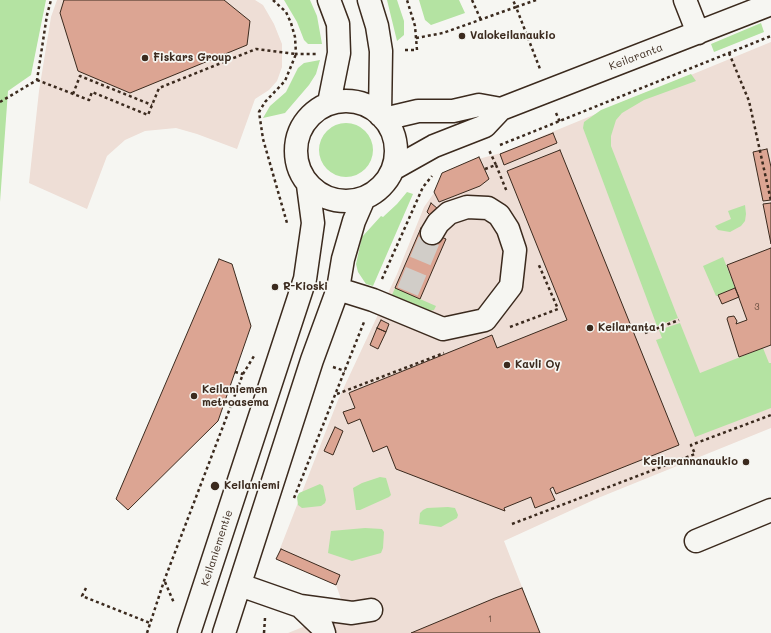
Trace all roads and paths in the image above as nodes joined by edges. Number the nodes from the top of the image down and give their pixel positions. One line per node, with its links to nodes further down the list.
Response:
1 (51, 0): 18 (path)
2 (329, 0): 21 (street)
3 (369, 0): 24 (street)
4 (407, 0): 14 (path)
5 (472, 0): 11 (path)
6 (513, 0): 10 (path)
7 (536, 0): 10 (path)
8 (685, 0): 12 (street)
9 (771, 4): 12 (street, Keilaranta)
10 (516, 7): 11 (path); 17 (path)
11 (481, 20): 14 (path)
12 (698, 33): 23 (street, Keilaranta)
13 (771, 36): 16 (path)
14 (416, 38): 15 (path)
15 (417, 50)
16 (729, 53): 25 (path); 31 (path)
17 (538, 65)
18 (37, 80): 19 (path); 20 (path)
19 (73, 94): 22 (path); 22 (path)
20 (0, 102)
21 (329, 103): 24 (street); 29 (street)
22 (152, 105): 32 (path)
23 (501, 109): 24 (street); 26 (street, Keilaranta)
24 (382, 117): 26 (street)
25 (496, 165): 27 (path); 28 (path)
26 (393, 169): 30 (street)
27 (485, 169)
28 (500, 176)
29 (308, 185): 30 (street); 55 (street, Keilaniementie)
30 (364, 198): 34 (street)
31 (771, 201)
32 (287, 230)
33 (432, 233): 35 (street)
34 (338, 289): 35 (street); 47 (street)
35 (373, 300): 42 (path)
36 (678, 320): 37 (path)
37 (645, 333)
38 (257, 350): 40 (path)
39 (236, 372): 40 (path)
40 (243, 374): 46 (path)
41 (771, 415): 44 (path)
42 (292, 503)
43 (771, 510): 45 (street)
44 (512, 524)
45 (696, 541)
46 (164, 581): 49 (path); 52 (path)
47 (240, 586): 50 (street); 56 (street)
48 (86, 588): 52 (path)
49 (176, 606)
50 (300, 606): 51 (street); 58 (street)
51 (371, 610)
52 (150, 623): 54 (path)
53 (265, 632): 57 (path)
54 (147, 633)
55 (189, 633)
56 (224, 633)
57 (270, 633)
58 (324, 633)

